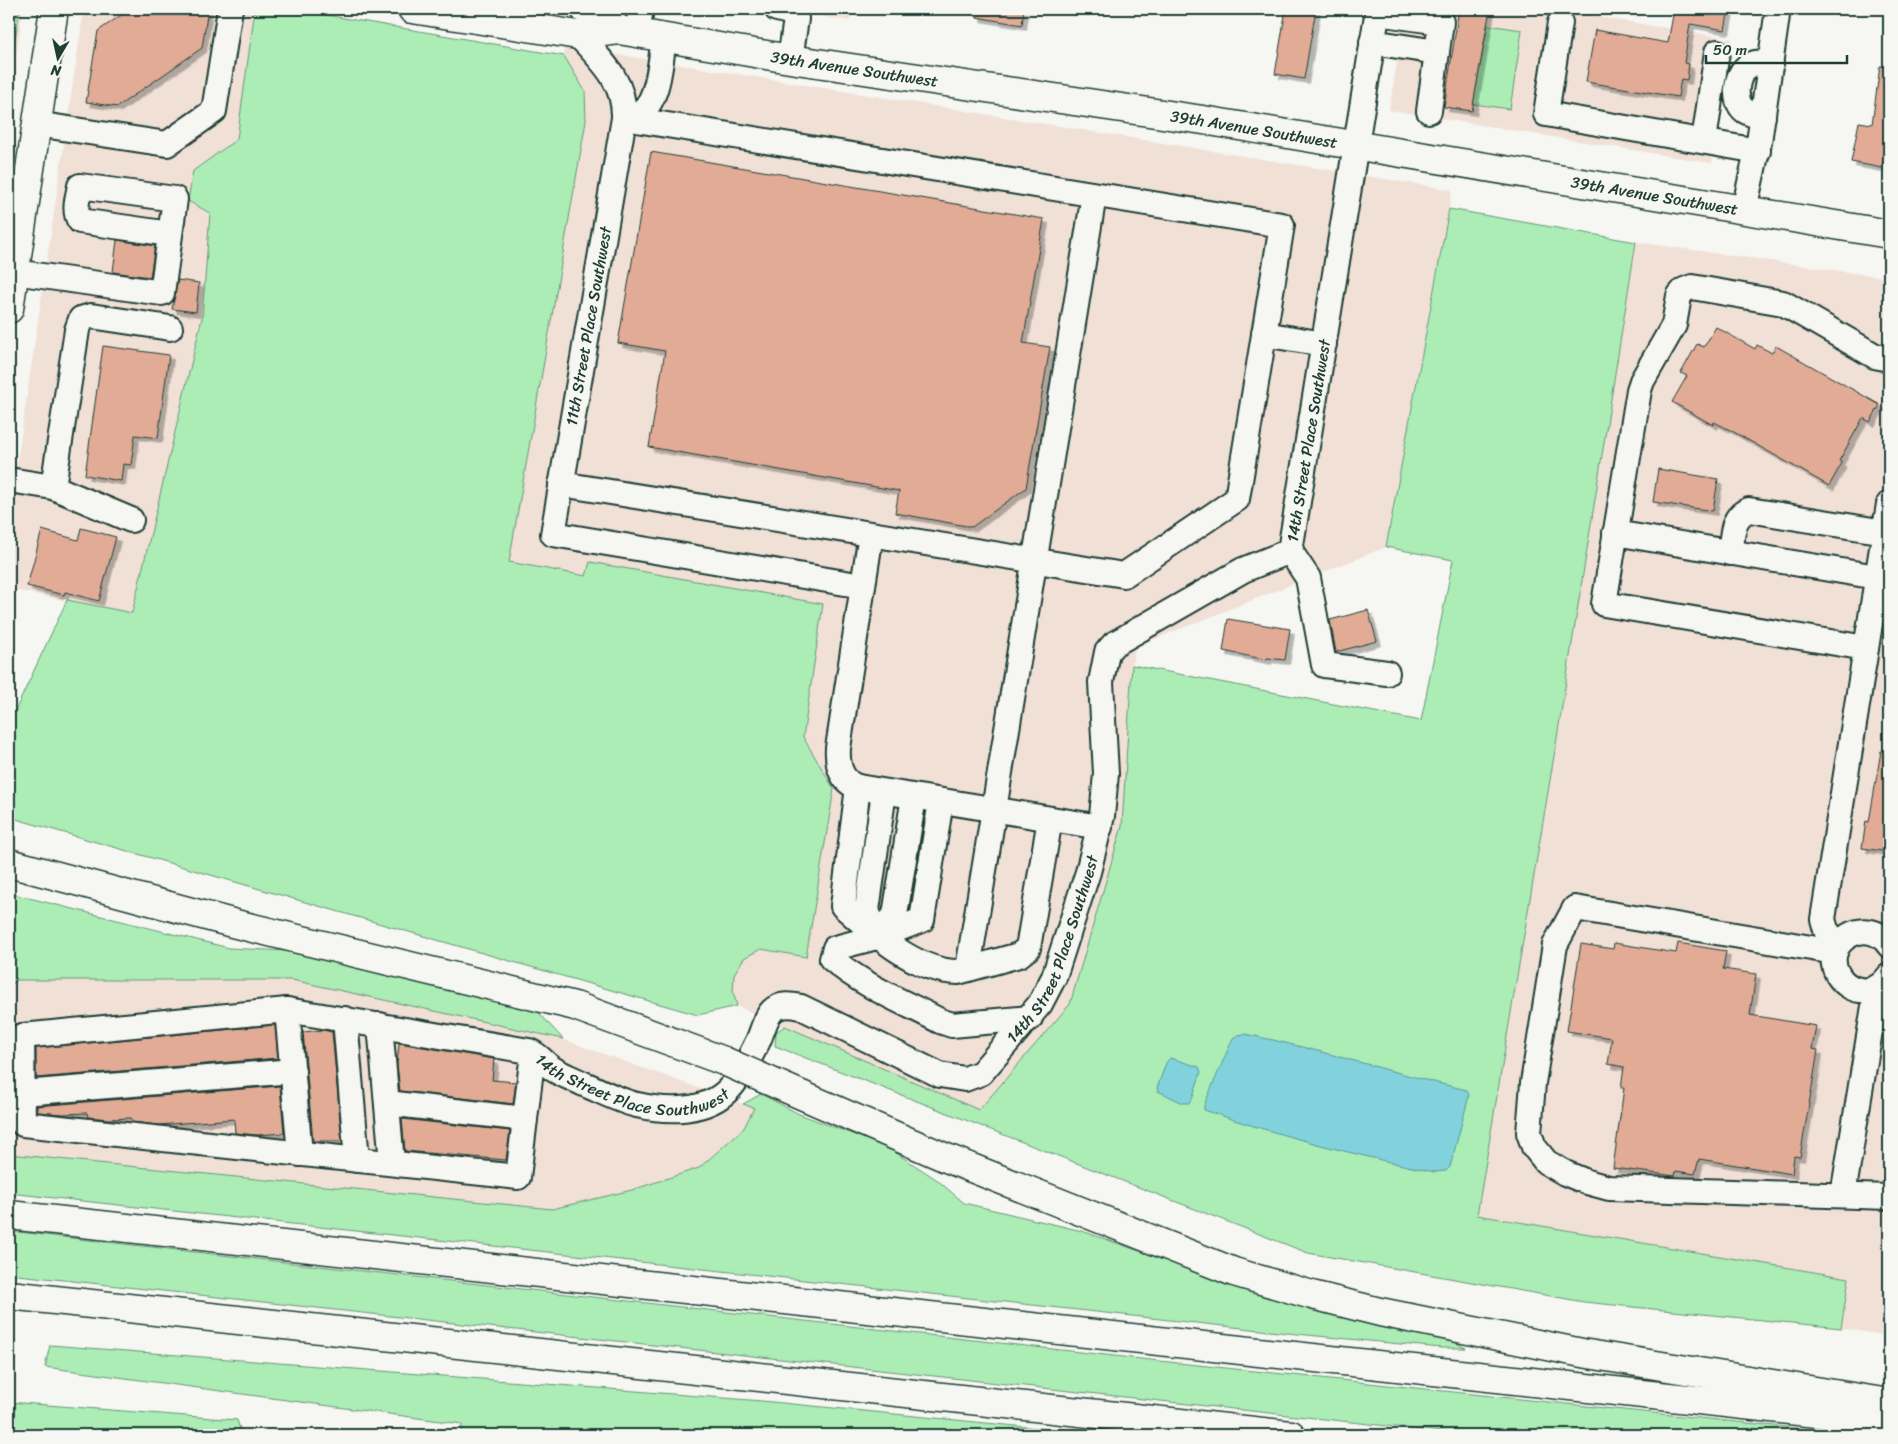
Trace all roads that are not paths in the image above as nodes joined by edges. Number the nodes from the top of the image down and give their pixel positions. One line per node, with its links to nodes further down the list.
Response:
1 (54, 9): 18 (main road)
2 (230, 9): 18 (street)
3 (412, 9): 10 (main road, 39th Avenue Southwest)
4 (585, 9): 9 (main road, 39th Avenue Southwest)
5 (777, 9): 15 (street)
6 (1778, 9): 21 (street)
7 (1377, 11): 12 (street, 14th Street Place Southwest); 13 (street)
8 (1560, 23): 19 (street)
9 (632, 24): 10 (main road, 39th Avenue Southwest); 11 (main road, 39th Avenue Southwest)
10 (578, 35): 17 (street, 11th Street Place Southwest)
11 (664, 38): 15 (main road, 39th Avenue Southwest); 17 (street)
12 (1372, 42): 13 (street); 20 (street, 14th Street Place Southwest)
13 (1437, 52): 16 (street)
14 (1717, 52): 19 (street)
15 (790, 59): 20 (main road, 39th Avenue Southwest)
16 (1429, 110)
17 (624, 118): 22 (street); 33 (street, 11th Street Place Southwest)
18 (36, 124): 26 (main road)
19 (1704, 141): 21 (street)
20 (1356, 146): 23 (main road, 39th Avenue Southwest); 30 (street, 14th Street Place Southwest)
21 (1758, 151): 23 (street)
22 (1094, 195): 29 (street); 42 (street)
23 (1744, 210): 25 (main road, 39th Avenue Southwest)
24 (170, 234): 26 (street)
25 (1889, 234)
26 (14, 272): 27 (main road)
27 (9, 309)
28 (170, 328): 34 (street)
29 (1264, 334): 30 (street); 42 (street)
30 (1324, 344): 40 (street, 14th Street Place Southwest)
31 (1889, 359): 38 (street)
32 (9, 480): 34 (street)
33 (561, 484): 39 (street); 44 (street, 11th Street Place Southwest)
34 (53, 487): 36 (street)
35 (1889, 504): 37 (street)
36 (130, 520)
37 (1885, 532): 41 (street); 43 (street)
38 (1616, 533): 41 (street); 45 (street)
39 (871, 534): 42 (street); 44 (street)
40 (1290, 550): 46 (street); 53 (street, 14th Street Place Southwest)
41 (1730, 553): 43 (street)
42 (1034, 561): 51 (street)
43 (1877, 577): 45 (street)
44 (863, 586): 47 (street)
45 (1866, 648): 55 (street)
46 (1388, 672)
47 (858, 787): 48 (street); 56 (street)
48 (884, 792): 49 (street); 56 (street)
49 (914, 797): 50 (street); 56 (street)
50 (941, 801): 51 (street); 56 (street)
51 (994, 810): 52 (street); 60 (street)
52 (1050, 819): 53 (street); 60 (street)
53 (1100, 827): 63 (street, 14th Street Place Southwest)
54 (9, 863): 78 (main road, bridge)
55 (1823, 919): 57 (street); 59 (street)
56 (877, 937): 60 (street); 63 (street)
57 (1795, 945): 59 (street); 74 (street)
58 (1889, 945): 59 (street)
59 (1837, 949): 61 (street)
60 (968, 969)
61 (1883, 982): 74 (street)
62 (288, 1010): 64 (street, 14th Street Place Southwest); 67 (street); 68 (street, 14th Street Place Southwest)
63 (1030, 1018): 66 (street, 14th Street Place Southwest)
64 (345, 1019): 65 (street, 14th Street Place Southwest); 72 (street)
65 (380, 1025): 66 (street, 14th Street Place Southwest); 69 (street)
66 (533, 1053): 70 (street)
67 (293, 1071): 68 (street); 71 (street)
68 (23, 1093): 71 (street)
69 (387, 1103): 70 (street); 73 (street)
70 (525, 1119): 73 (street)
71 (300, 1154): 72 (street)
72 (357, 1160): 73 (street)
73 (392, 1164)
74 (1843, 1195): 75 (street)
75 (1889, 1197)
76 (9, 1215): 79 (main road)
77 (9, 1295): 80 (main road)
78 (1889, 1403)
79 (1889, 1421)
80 (1291, 1435)

